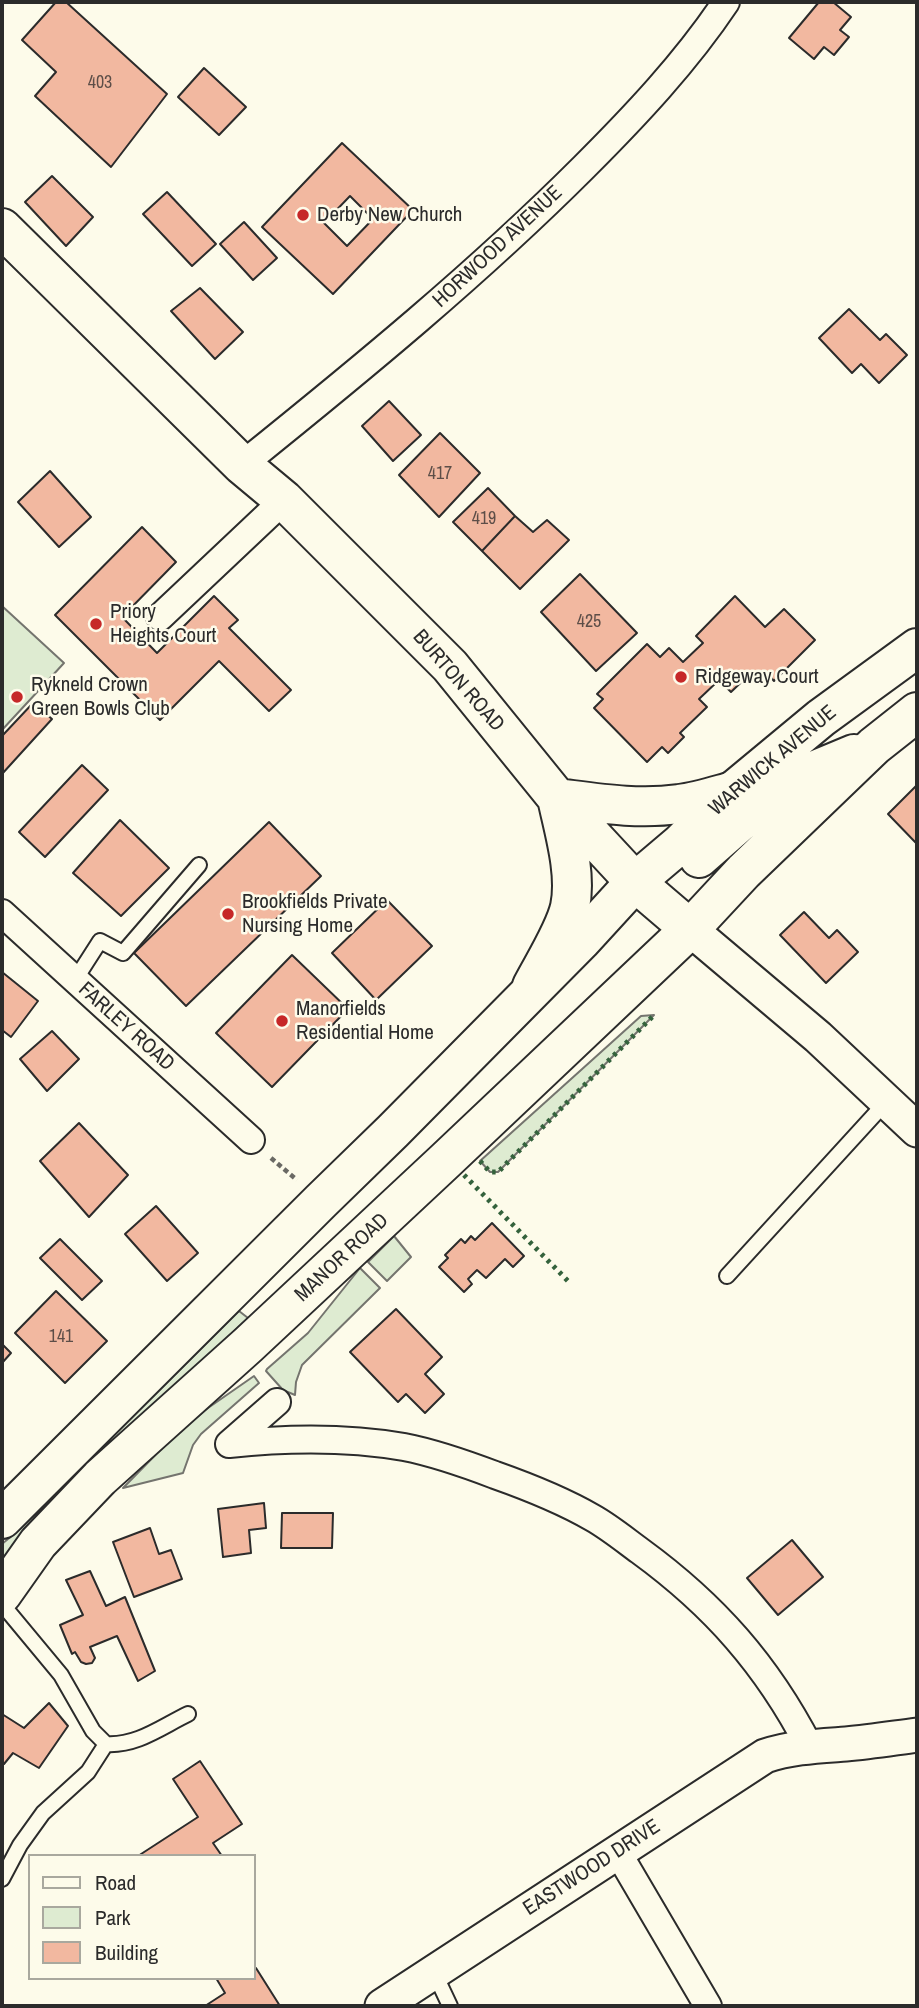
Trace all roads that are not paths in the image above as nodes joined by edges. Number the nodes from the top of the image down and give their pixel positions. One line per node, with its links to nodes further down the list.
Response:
1 (726, 2): 3 (street, HORWOOD AVENUE)
2 (2, 228): 3 (main road, BURTON ROAD)
3 (242, 465): 4 (main road, BURTON ROAD)
4 (284, 500): 5 (street); 10 (main road, BURTON ROAD)
5 (160, 617)
6 (917, 648): 9 (main road, WARWICK AVENUE)
7 (917, 712): 8 (main road)
8 (874, 746): 12 (main road); 14 (main road)
9 (733, 791): 10 (main road); 12 (main road, WARWICK AVENUE)
10 (556, 798): 12 (main road, BURTON ROAD); 16 (main road)
11 (199, 865): 15 (lane)
12 (635, 882): 14 (main road, BURTON ROAD); 16 (main road)
13 (2, 914): 15 (street, FARLEY ROAD)
14 (691, 929): 17 (street, BURTON ROAD); 23 (main road, MANOR ROAD)
15 (75, 980): 19 (street, FARLEY ROAD)
16 (530, 991): 22 (main road)
17 (887, 1101): 18 (street, BURTON ROAD); 20 (lane)
18 (917, 1130)
19 (251, 1140)
20 (727, 1276)
21 (277, 1402): 28 (street)
22 (2, 1519)
23 (2, 1594)
24 (2, 1604): 27 (lane)
25 (188, 1714): 27 (lane)
26 (917, 1735): 28 (street, EASTWOOD DRIVE)
27 (106, 1744): 30 (lane)
28 (809, 1746): 29 (street, EASTWOOD DRIVE)
29 (617, 1851): 31 (street, EASTWOOD DRIVE); 34 (street)
30 (2, 1879)
31 (434, 1972): 32 (street, EASTWOOD DRIVE); 33 (lane)
32 (382, 2006)
33 (450, 2006)
34 (708, 2006)

